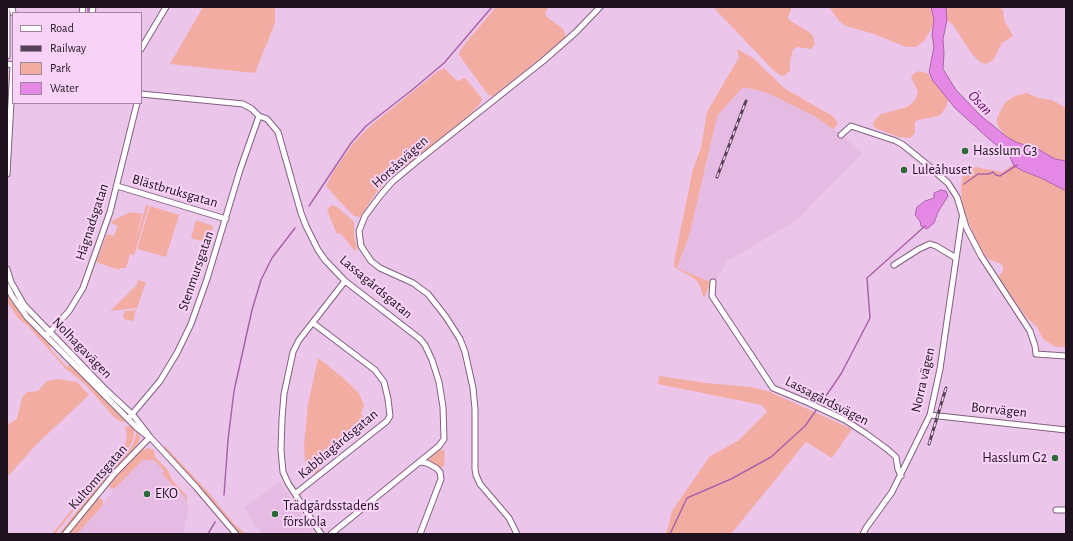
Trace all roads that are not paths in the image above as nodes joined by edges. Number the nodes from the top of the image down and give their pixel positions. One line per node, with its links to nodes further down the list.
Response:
1 (166, 7): 4 (street)
2 (600, 7): 40 (street, Horsåsvägen)
3 (7, 9): 5 (street)
4 (142, 47)
5 (7, 56)
6 (12, 83): 11 (street)
7 (142, 94): 9 (street, Lassagårdsgatan)
8 (137, 104): 12 (street, Hägnadsgatan)
9 (259, 116): 14 (street, Stenmursgatan); 18 (street, Lassagårdsgatan)
10 (841, 135): 13 (street)
11 (7, 174)
12 (116, 186): 14 (street, Blästbruksgatan); 22 (street, Hägnadsgatan)
13 (962, 217): 15 (street, Norra vägen); 24 (street)
14 (226, 218): 25 (street, Stenmursgatan)
15 (956, 258): 16 (street); 26 (street, Norra vägen)
16 (894, 265)
17 (7, 269): 22 (street, Nolhagavägen)
18 (345, 281): 21 (street, Kabblagårdsgatan); 30 (street, Lassagårdsgatan)
19 (712, 282): 31 (street, Lassagårdsvägen)
20 (7, 286): 23 (street, Nolhagavägen)
21 (313, 323): 32 (street, Kabblagårdsgatan); 32 (street, Kabblagårdsgatan)
22 (50, 332): 23 (street, Hägnadsgatan); 25 (street, Nolhagavägen)
23 (46, 336): 27 (street, Nolhagavägen)
24 (1066, 356)
25 (133, 415): 27 (street, Stenmursgatan); 29 (street, Nolhagavägen)
26 (930, 415): 28 (street, Borrvägen); 31 (street, Norra vägen)
27 (128, 419): 29 (street, Nolhagavägen)
28 (1066, 430)
29 (150, 437): 35 (street, Kultomtsgatan); 36 (street, Nolhagavägen)
30 (420, 462): 38 (street, Lassagårdsgatan); 39 (street)
31 (901, 476): 41 (street, Norra vägen)
32 (296, 494): 37 (street, Kabblagårdsgatan)
33 (1056, 510): 34 (street)
34 (1066, 510)
35 (65, 534)
36 (236, 534)
37 (321, 534)
38 (331, 534)
39 (420, 534)
40 (518, 534)
41 (863, 534)

